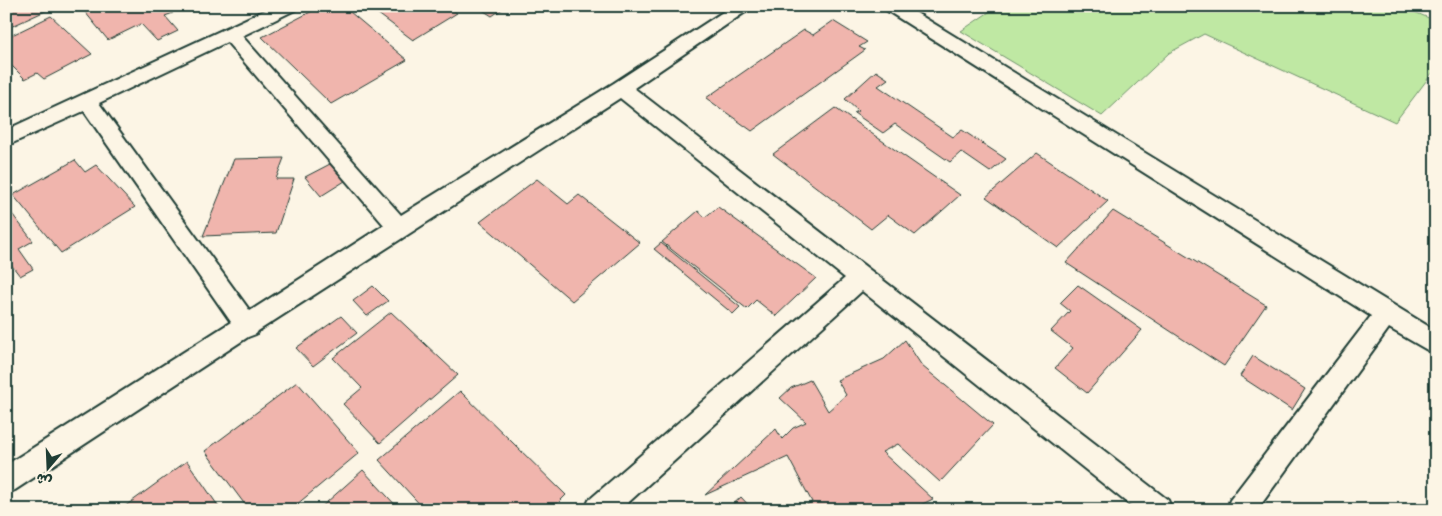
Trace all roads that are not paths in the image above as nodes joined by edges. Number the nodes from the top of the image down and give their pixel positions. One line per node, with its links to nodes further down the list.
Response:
1 (289, 6): 4 (street)
2 (745, 6): 5 (street)
3 (892, 6): 10 (street)
4 (230, 34): 6 (street); 8 (street)
5 (621, 88): 8 (street); 9 (street)
6 (87, 101): 7 (street); 11 (street)
7 (6, 139)
8 (399, 227): 11 (street)
9 (861, 278): 14 (street); 15 (street)
10 (1385, 315): 12 (street); 16 (street)
11 (248, 327): 13 (street)
12 (1436, 344)
13 (6, 481)
14 (599, 510)
15 (1158, 510)
16 (1240, 510)

